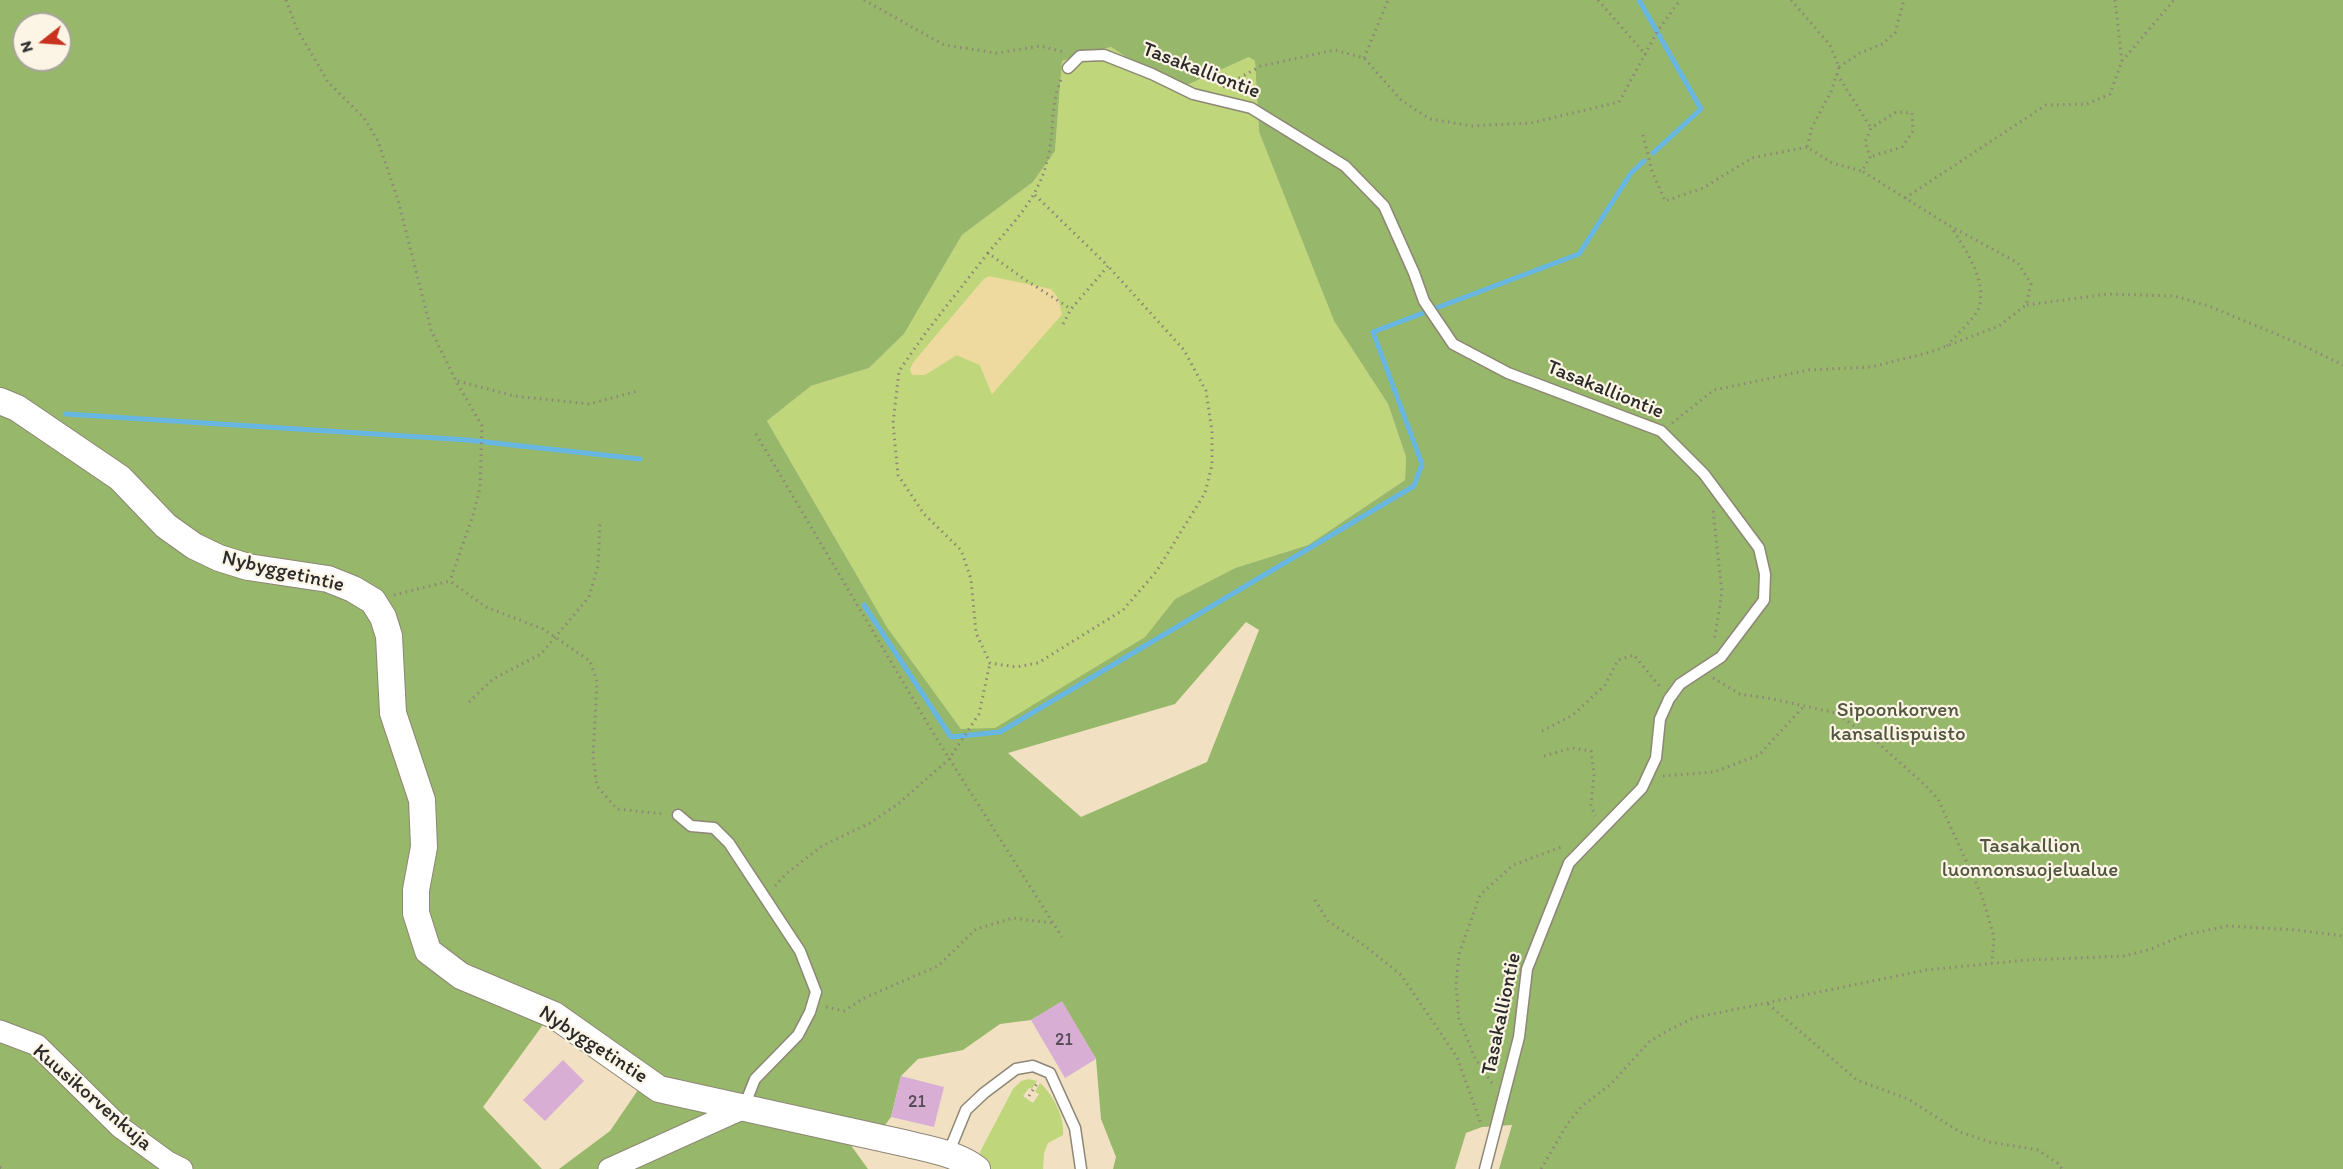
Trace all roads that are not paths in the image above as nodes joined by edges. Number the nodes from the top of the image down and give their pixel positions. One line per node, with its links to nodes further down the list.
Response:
1 (1068, 68): 11 (lane, Tasakalliontie)
2 (0, 401): 5 (street, Nybyggetintie)
3 (678, 815): 5 (lane)
4 (0, 1031): 7 (street, Kuusikorvenkuja)
5 (742, 1109): 6 (street, Nybyggetintie); 8 (street)
6 (948, 1154): 9 (street, Nybyggetintie); 10 (lane)
7 (182, 1169)
8 (609, 1169)
9 (978, 1169)
10 (1082, 1169)
11 (1485, 1169)

